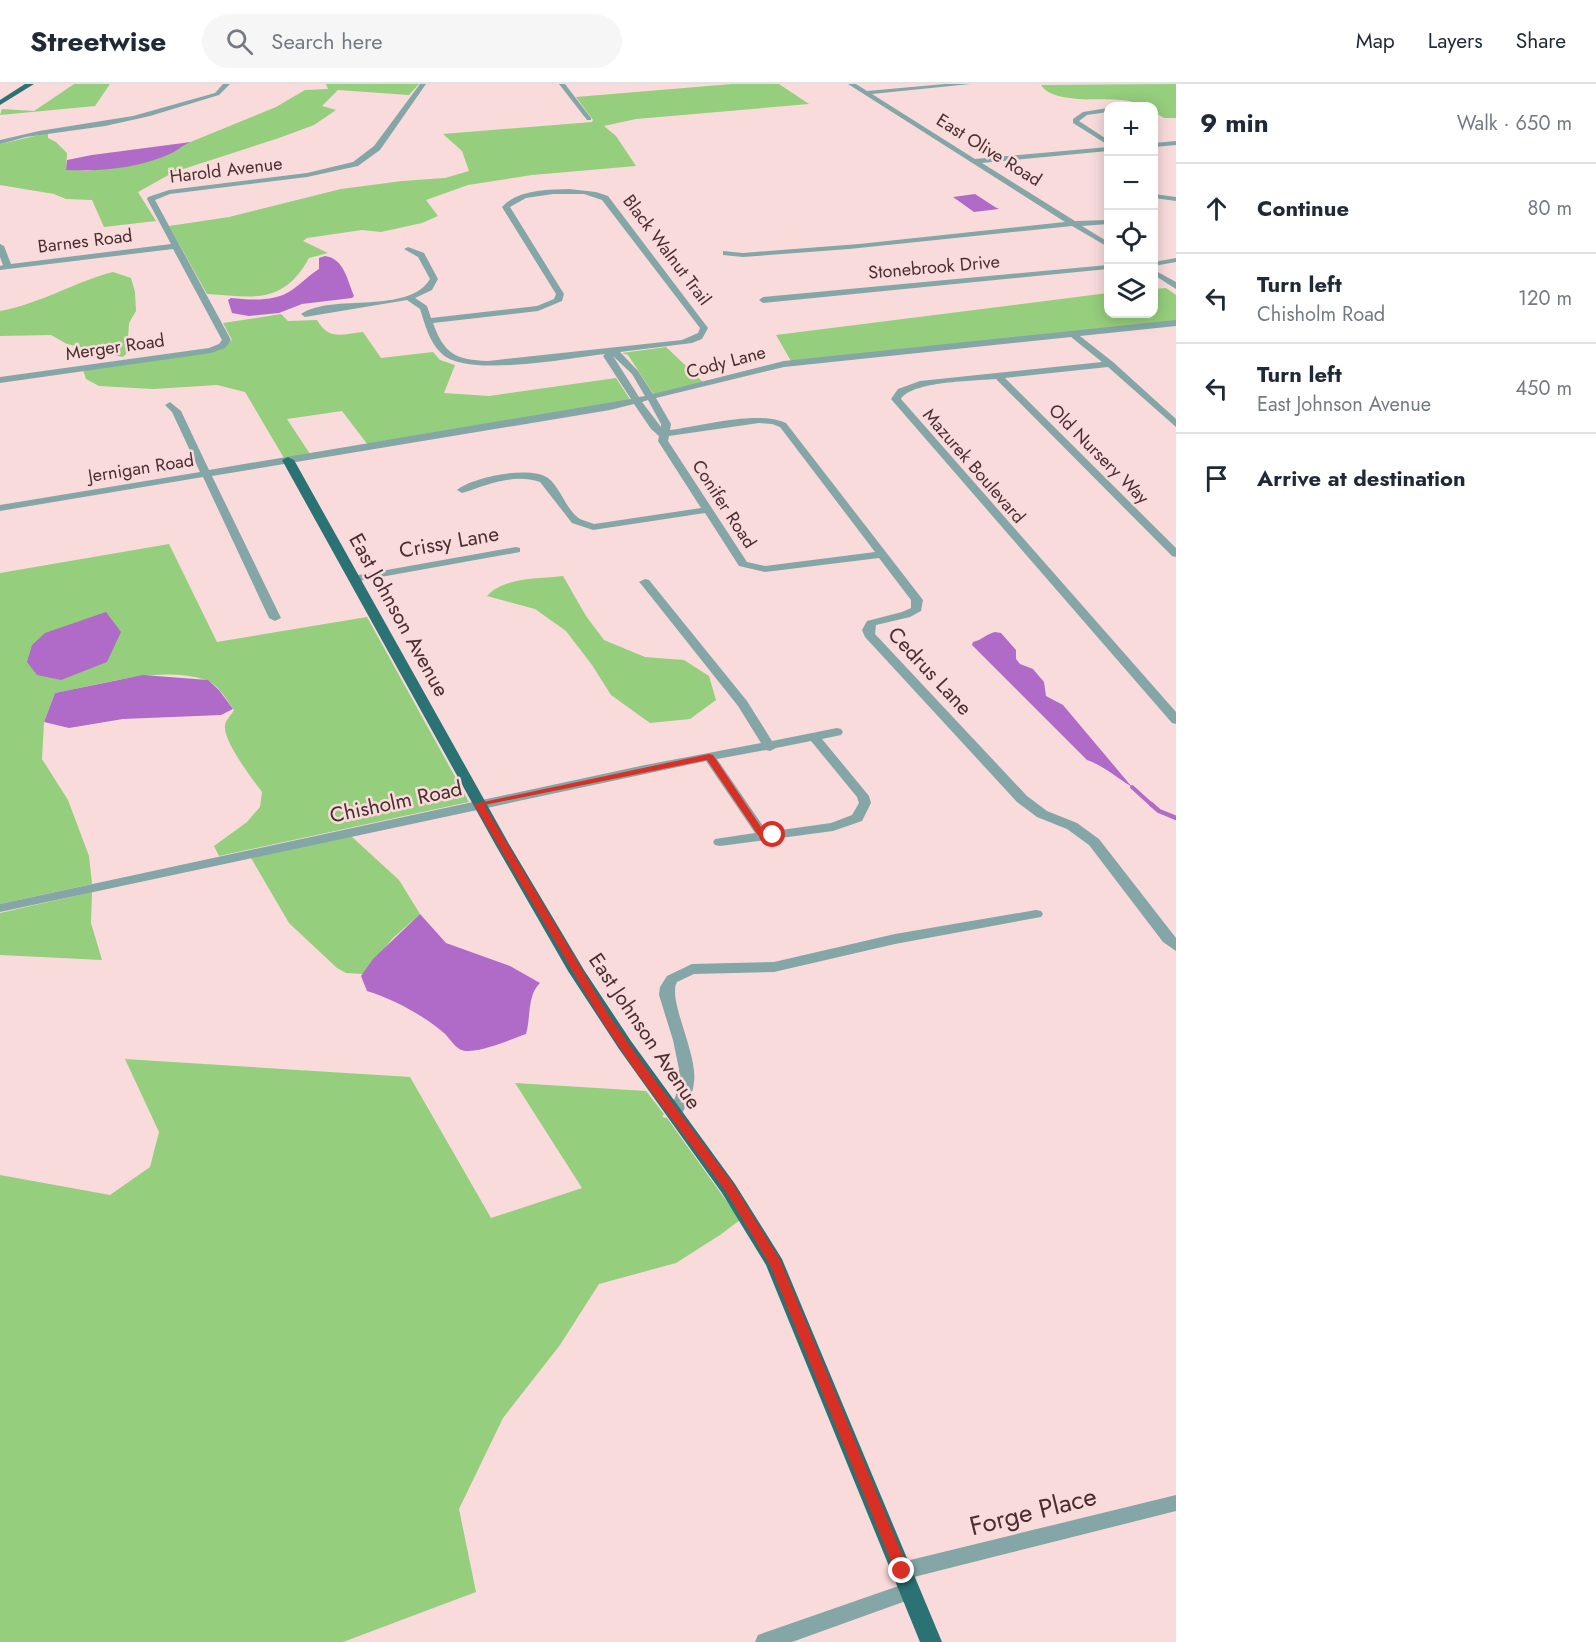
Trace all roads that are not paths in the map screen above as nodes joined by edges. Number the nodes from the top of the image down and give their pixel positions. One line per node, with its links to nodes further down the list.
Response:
1 (30, 84): 8 (main road)
2 (227, 84): 12 (street)
3 (423, 84): 23 (street, Harold Avenue)
4 (562, 84): 10 (street)
5 (851, 84): 7 (street, East Olive Road)
6 (967, 84): 7 (street)
7 (865, 93): 16 (street, East Olive Road)
8 (2, 100)
9 (1104, 110): 11 (street)
10 (589, 120)
11 (1104, 140)
12 (0, 142)
13 (1176, 143): 14 (street)
14 (1158, 145)
15 (1104, 149): 16 (street)
16 (975, 161): 20 (street, East Olive Road)
17 (1158, 197): 18 (street)
18 (1176, 199)
19 (1104, 224): 20 (street)
20 (1078, 226): 21 (street, East Olive Road); 25 (street)
21 (1104, 242)
22 (0, 246): 29 (street)
23 (175, 246): 29 (street, Barnes Road); 38 (street, Harold Avenue)
24 (408, 249): 32 (street)
25 (726, 253)
26 (1176, 260): 27 (street)
27 (1158, 262)
28 (1104, 267): 33 (street, Stonebrook Drive)
29 (4, 268)
30 (1158, 275): 31 (street)
31 (1176, 286)
32 (409, 298): 34 (street); 35 (street, Black Walnut Trail)
33 (763, 300)
34 (305, 314)
35 (427, 321): 39 (street, Black Walnut Trail); 39 (street, Black Walnut Trail)
36 (1176, 323): 37 (street, Cody Lane)
37 (1076, 333): 40 (street); 43 (street, Cody Lane)
38 (225, 336): 42 (street, Merger Road)
39 (611, 351): 43 (street, Conifer Road); 44 (street, Conifer Road)
40 (1107, 361): 41 (street, Mazurek Boulevard); 46 (street)
41 (998, 376): 55 (street, Old Nursery Way); 59 (street, Mazurek Boulevard)
42 (0, 380)
43 (650, 399): 44 (street, Cody Lane); 47 (street, Conifer Road)
44 (637, 402): 47 (street, Conifer Road); 48 (street, Cody Lane)
45 (170, 405): 49 (street)
46 (1176, 424)
47 (663, 434): 52 (street, Conifer Road); 54 (street, Cedrus Lane)
48 (288, 460): 49 (street, Jernigan Road); 56 (main road, East Johnson Avenue)
49 (205, 474): 51 (street, Jernigan Road); 58 (street)
50 (462, 490): 52 (street)
51 (0, 508)
52 (706, 510): 54 (street, Conifer Road)
53 (516, 550): 56 (street, Crissy Lane)
54 (882, 554): 69 (street, Cedrus Lane)
55 (1176, 554)
56 (353, 579): 64 (main road, East Johnson Avenue)
57 (645, 582): 62 (street)
58 (275, 618)
59 (1176, 720)
60 (837, 732): 61 (street, Chisholm Road)
61 (814, 737): 62 (street, Chisholm Road); 65 (street)
62 (770, 747): 63 (street, Chisholm Road)
63 (709, 756): 64 (street, Chisholm Road); 65 (street)
64 (479, 804): 67 (street, Chisholm Road); 70 (main road, East Johnson Avenue)
65 (763, 836): 66 (street)
66 (720, 842)
67 (0, 908)
68 (1036, 914): 70 (street)
69 (1176, 946)
70 (674, 1113): 72 (main road, East Johnson Avenue)
71 (1176, 1503): 72 (street, Forge Place)
72 (902, 1571): 73 (main road, East Johnson Avenue)
73 (910, 1592): 74 (street); 75 (main road, East Johnson Avenue)
74 (765, 1642)
75 (931, 1642)

